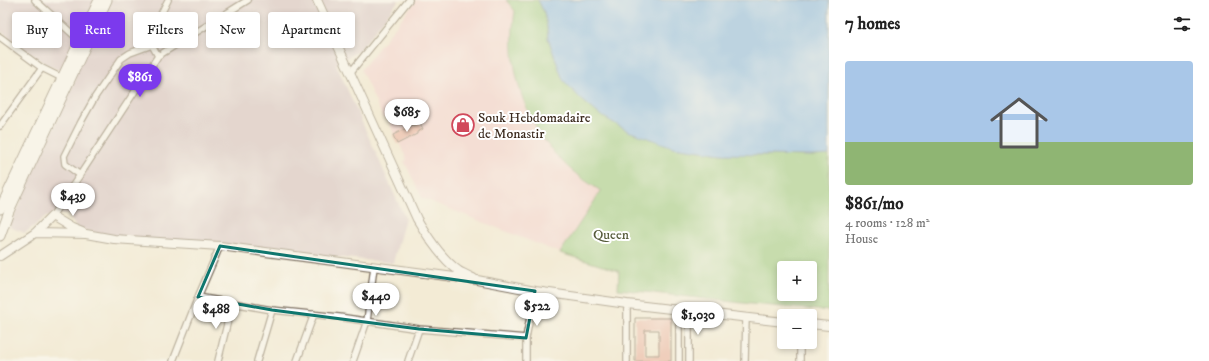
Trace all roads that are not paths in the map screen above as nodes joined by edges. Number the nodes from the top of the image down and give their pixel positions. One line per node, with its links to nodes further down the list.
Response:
1 (35, 0): 10 (street)
2 (98, 0): 8 (main road)
3 (107, 0): 25 (main road)
4 (168, 0): 9 (street)
5 (317, 0): 17 (street)
6 (409, 0): 17 (street)
7 (244, 1): 15 (street)
8 (92, 12)
9 (162, 12)
10 (70, 32)
11 (0, 37): 16 (street)
12 (75, 48): 18 (main road)
13 (144, 48): 20 (street)
14 (154, 48): 15 (street)
15 (158, 56): 20 (street)
16 (42, 68): 18 (street); 19 (street)
17 (350, 73): 29 (street)
18 (62, 78): 21 (main road)
19 (0, 126)
20 (80, 175): 22 (street)
21 (0, 208)
22 (52, 216): 23 (street); 24 (street)
23 (35, 233): 24 (street); 27 (street)
24 (86, 234): 26 (street)
25 (0, 236)
26 (220, 246): 28 (street); 31 (street)
27 (0, 256)
28 (374, 267): 29 (street); 39 (street)
29 (477, 280): 30 (street)
30 (535, 291): 33 (street); 44 (street)
31 (198, 297): 32 (street); 46 (street)
32 (232, 304): 34 (street); 47 (street)
33 (627, 304): 35 (street); 53 (street)
34 (272, 310): 37 (street); 48 (street)
35 (679, 310): 36 (street); 54 (street)
36 (689, 311): 38 (street); 55 (street)
37 (314, 314): 39 (street); 49 (street)
38 (746, 318): 40 (street); 56 (street)
39 (367, 321): 43 (street); 50 (street)
40 (777, 321)
41 (817, 325): 42 (street)
42 (829, 326)
43 (419, 329): 44 (street); 51 (street)
44 (526, 338): 52 (street)
45 (800, 349): 57 (street)
46 (174, 361)
47 (218, 361)
48 (257, 361)
49 (297, 361)
50 (353, 361)
51 (408, 361)
52 (526, 361)
53 (627, 361)
54 (679, 361)
55 (689, 361)
56 (745, 361)
57 (800, 361)

